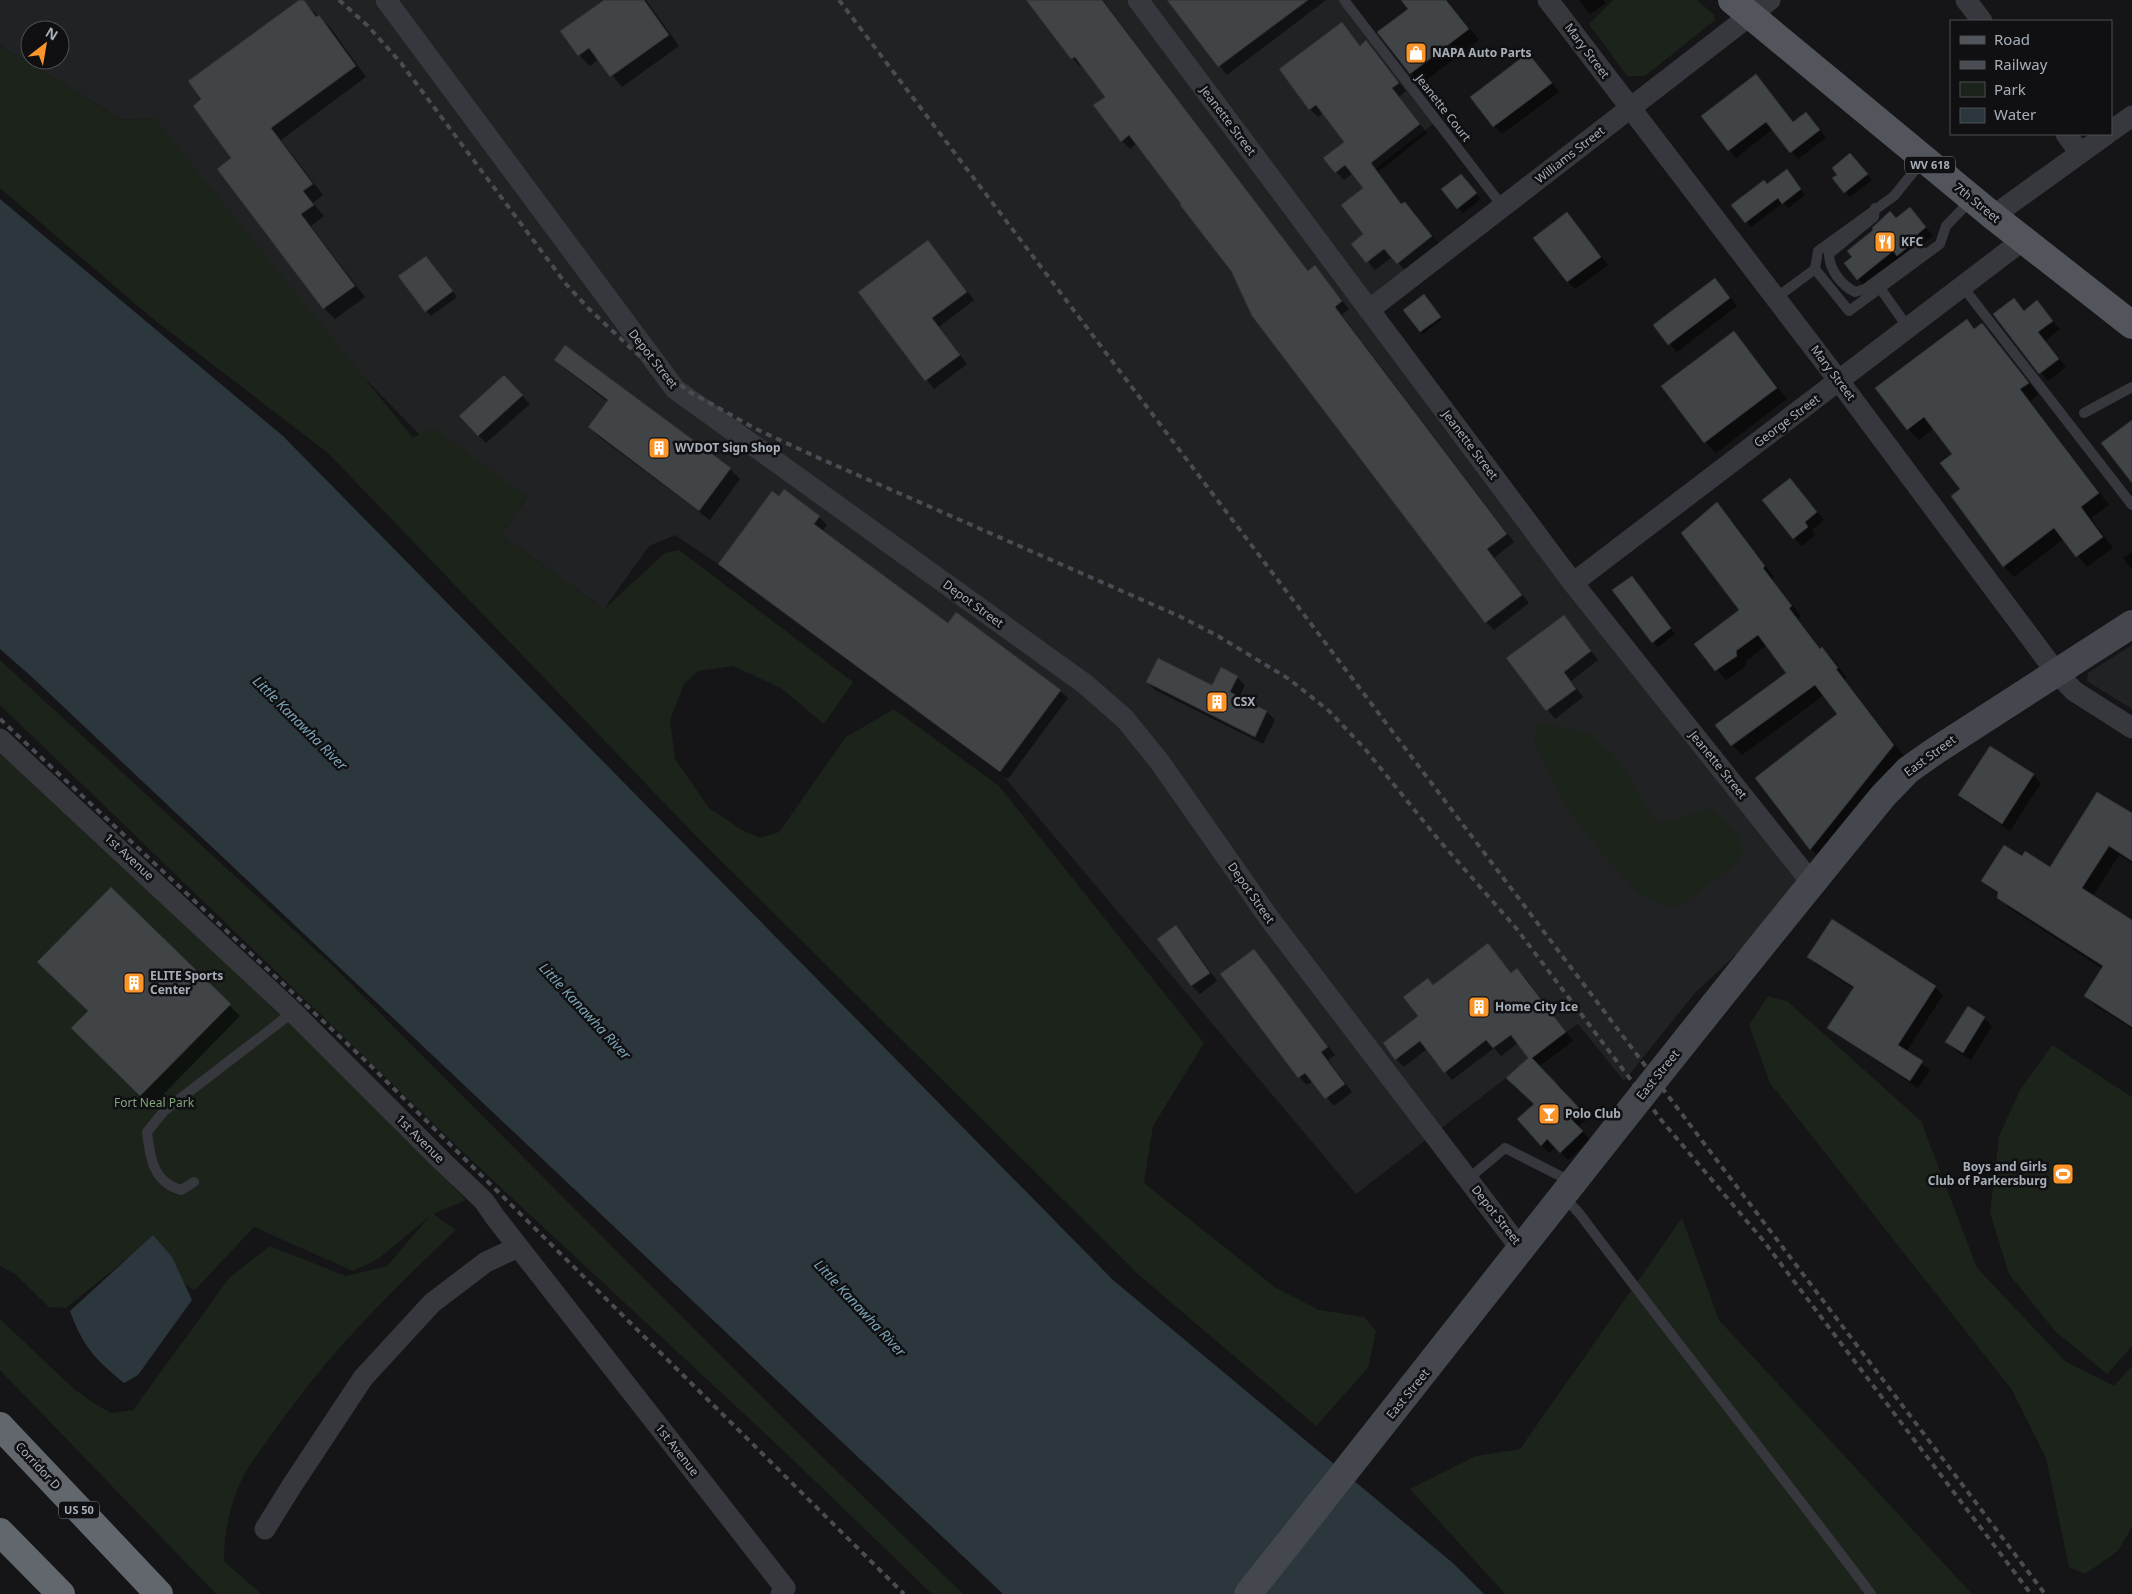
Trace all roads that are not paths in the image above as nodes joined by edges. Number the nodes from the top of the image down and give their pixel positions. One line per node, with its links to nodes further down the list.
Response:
1 (386, 0): 39 (street, Depot Street)
2 (1138, 0): 25 (street, Jeanette Street)
3 (1344, 0): 16 (lane, Jeanette Court)
4 (1548, 0): 8 (street, Mary Street)
5 (1966, 0): 7 (street)
6 (1751, 5): 8 (street, Williams Street); 14 (main road, 7th Street / WV 618)
7 (1981, 20)
8 (1631, 108): 16 (street, Williams Street); 24 (street, Mary Street)
9 (2132, 116): 10 (street)
10 (2112, 130)
11 (2067, 135): 13 (street)
12 (2106, 135): 13 (street)
13 (2080, 153): 18 (street)
14 (1924, 159): 15 (main road, 7th Street / WV 618); 17 (lane)
15 (1972, 199): 18 (main road, 7th Street / WV 618); 20 (lane)
16 (1503, 207): 25 (street, Williams Street)
17 (1875, 208): 20 (lane); 21 (lane)
18 (1993, 216): 19 (main road, 7th Street / WV 618)
19 (2023, 240): 22 (street, George Street); 26 (main road, 7th Street / WV 618)
20 (1926, 254): 23 (lane)
21 (1815, 269): 23 (lane); 24 (lane)
22 (1963, 287): 27 (street, George Street); 31 (lane)
23 (1880, 288): 27 (lane)
24 (1776, 298): 28 (street, Mary Street)
25 (1369, 310): 32 (street, Jeanette Street)
26 (2132, 325)
27 (1908, 329): 28 (street, George Street)
28 (1839, 381): 32 (street, George Street); 34 (street, Mary Street)
29 (2132, 387): 30 (lane)
30 (2084, 413)
31 (2132, 505)
32 (1573, 583): 37 (street, Jeanette Street)
33 (2132, 624): 34 (main road, East Street)
34 (2056, 672): 35 (street, Mary Street); 37 (main road, East Street)
35 (2132, 728)
36 (0, 739): 38 (street, 1st Avenue)
37 (1812, 883): 41 (main road, East Street)
38 (294, 1012): 40 (lane); 42 (street, 1st Avenue)
39 (1468, 1179): 41 (lane); 43 (street, Depot Street)
40 (194, 1182)
41 (1567, 1189): 43 (main road, East Street); 51 (lane)
42 (518, 1247): 45 (street); 47 (street, 1st Avenue)
43 (1521, 1249): 50 (main road, East Street)
44 (0, 1426): 49 (highway, Corridor D / US 50)
45 (265, 1529)
46 (0, 1532): 48 (highway)
47 (783, 1591)
48 (61, 1594)
49 (159, 1594)
50 (1248, 1594)
51 (1871, 1594)

